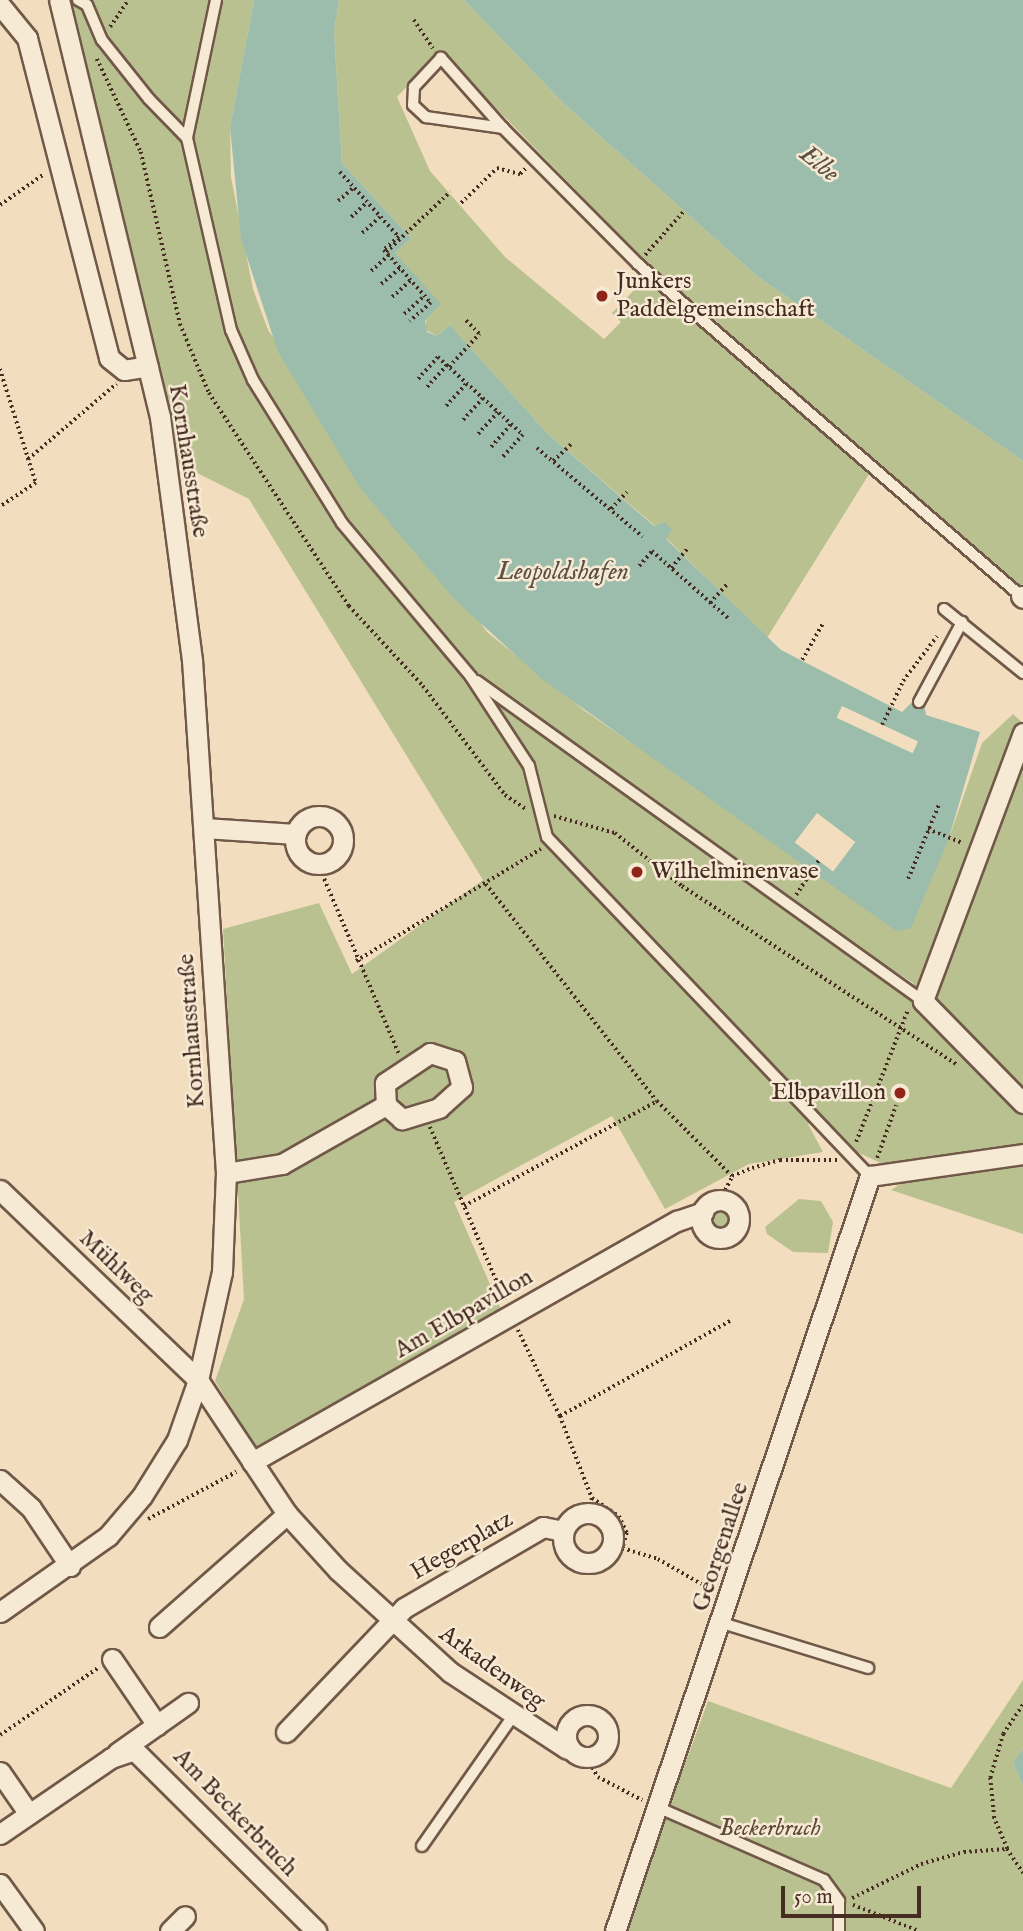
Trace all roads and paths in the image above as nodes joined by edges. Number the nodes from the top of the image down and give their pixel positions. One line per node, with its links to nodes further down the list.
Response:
1 (59, 0): 35 (street, Kornhausstraße)
2 (78, 0): 7 (lane)
3 (128, 0): 7 (path)
4 (216, 0): 10 (lane)
5 (0, 5): 12 (street)
6 (414, 20): 8 (path)
7 (102, 40): 10 (lane); 74 (path)
8 (441, 58): 9 (lane); 9 (lane)
9 (503, 128): 11 (lane)
10 (187, 138): 69 (lane)
11 (534, 158): 18 (path); 25 (lane)
12 (59, 163): 19 (path); 38 (street)
13 (340, 172): 14 (path)
14 (354, 187): 16 (path); 17 (path)
15 (450, 192): 24 (path)
16 (338, 201)
17 (367, 202): 21 (path); 22 (path)
18 (461, 204)
19 (0, 205)
20 (683, 212): 25 (path)
21 (380, 216): 23 (path); 24 (path)
22 (351, 217)
23 (362, 233)
24 (387, 254): 26 (path); 27 (path)
25 (638, 264): 62 (lane)
26 (400, 268): 28 (path); 29 (path)
27 (371, 271)
28 (411, 280): 30 (path); 31 (path)
29 (381, 284)
30 (424, 296): 32 (path); 34 (path)
31 (392, 297)
32 (404, 314)
33 (465, 320): 36 (path)
34 (410, 321)
35 (148, 366): 38 (street, Kornhausstraße); 75 (street, Kornhausstraße)
36 (448, 366): 39 (path); 40 (path); 41 (path)
37 (0, 369): 52 (path)
38 (124, 370): 52 (path)
39 (418, 379)
40 (467, 383): 42 (path); 43 (path)
41 (427, 387)
42 (483, 398): 44 (path); 45 (path)
43 (446, 406)
44 (498, 412): 46 (path); 47 (path)
45 (463, 420)
46 (511, 424): 49 (path); 51 (path)
47 (478, 434)
48 (571, 444): 53 (path)
49 (491, 447)
50 (537, 448): 53 (path)
51 (503, 457)
52 (28, 459): 55 (path)
53 (553, 461): 56 (path)
54 (627, 492): 56 (path)
55 (0, 507)
56 (611, 509): 57 (path)
57 (643, 537)
58 (688, 548): 60 (path)
59 (639, 566): 60 (path)
60 (671, 568): 63 (path)
61 (728, 583): 63 (path)
62 (1022, 596)
63 (710, 603): 65 (path)
64 (953, 615): 68 (lane); 70 (lane); 71 (path)
65 (729, 619)
66 (823, 623): 67 (path)
67 (802, 660)
68 (1023, 673)
69 (471, 677): 74 (lane); 84 (lane)
70 (919, 702)
71 (882, 725)
72 (1023, 733): 86 (street)
73 (939, 804): 76 (path)
74 (544, 813): 78 (lane); 87 (path)
75 (204, 828): 77 (street); 97 (street, Kornhausstraße)
76 (928, 829): 79 (path); 82 (path)
77 (296, 834): 81 (street); 81 (street)
78 (547, 837): 83 (path); 96 (lane)
79 (949, 838)
80 (819, 860): 84 (path)
81 (318, 864): 85 (path)
82 (908, 879)
83 (486, 884): 85 (path); 90 (path)
84 (789, 906): 86 (lane)
85 (356, 961): 88 (path)
86 (918, 1001): 87 (path); 91 (street)
87 (899, 1026): 89 (path); 96 (path)
88 (404, 1066): 92 (street); 94 (street)
89 (960, 1066)
90 (657, 1101): 98 (path); 102 (path)
91 (1023, 1103)
92 (386, 1105): 94 (street); 97 (street)
93 (895, 1105): 99 (path)
94 (424, 1116): 102 (path)
95 (1023, 1154): 99 (street)
96 (849, 1161): 98 (path); 99 (lane)
97 (226, 1173): 106 (street, Kornhausstraße)
98 (732, 1176): 101 (path)
99 (870, 1176): 115 (street, Georgenallee)
100 (0, 1190): 106 (street, Mühlweg)
101 (720, 1200): 103 (street, Am Elbpavillon); 103 (street)
102 (464, 1206): 104 (path)
103 (703, 1212): 104 (street, Am Elbpavillon)
104 (511, 1315): 107 (path); 108 (street, Am Elbpavillon)
105 (732, 1320): 107 (path)
106 (198, 1380): 108 (street, Arkadenweg); 114 (street, Kornhausstraße)
107 (559, 1416): 110 (path)
108 (252, 1462): 111 (street, Arkadenweg)
109 (0, 1480): 114 (street)
110 (592, 1505): 112 (street, Hegerplatz); 113 (street); 113 (path)
111 (287, 1514): 117 (street, Arkadenweg); 119 (street)
112 (563, 1531): 113 (street); 117 (street, Hegerplatz)
113 (617, 1548): 115 (path)
114 (70, 1566): 116 (street, Kornhausstraße)
115 (730, 1597): 118 (street, Georgenallee)
116 (0, 1612)
117 (391, 1622): 124 (street, Arkadenweg); 126 (street)
118 (722, 1623): 121 (lane); 132 (street, Georgenallee)
119 (159, 1627)
120 (112, 1658): 125 (street, Am Beckerbruch); 127 (path)
121 (868, 1668)
122 (188, 1703): 125 (street, Am Beckerbruch)
123 (1023, 1703): 136 (path)
124 (513, 1716): 128 (street, Arkadenweg); 135 (lane)
125 (157, 1725): 129 (street, Am Beckerbruch)
126 (286, 1732)
127 (0, 1735)
128 (568, 1749): 130 (street, Arkadenweg); 130 (street)
129 (111, 1758): 133 (street, Am Beckerbruch); 142 (street, Am Beckerbruch)
130 (587, 1758): 132 (path)
131 (0, 1772): 133 (street)
132 (657, 1807): 143 (street, Georgenallee); 144 (lane)
133 (29, 1814): 134 (street, Am Beckerbruch)
134 (0, 1834)
135 (422, 1846)
136 (1007, 1849): 137 (path); 145 (path)
137 (1023, 1873)
138 (0, 1884): 140 (street)
139 (185, 1916): 141 (street)
140 (34, 1931)
141 (170, 1931)
142 (316, 1931)
143 (615, 1931)
144 (839, 1931)
145 (919, 1931)

